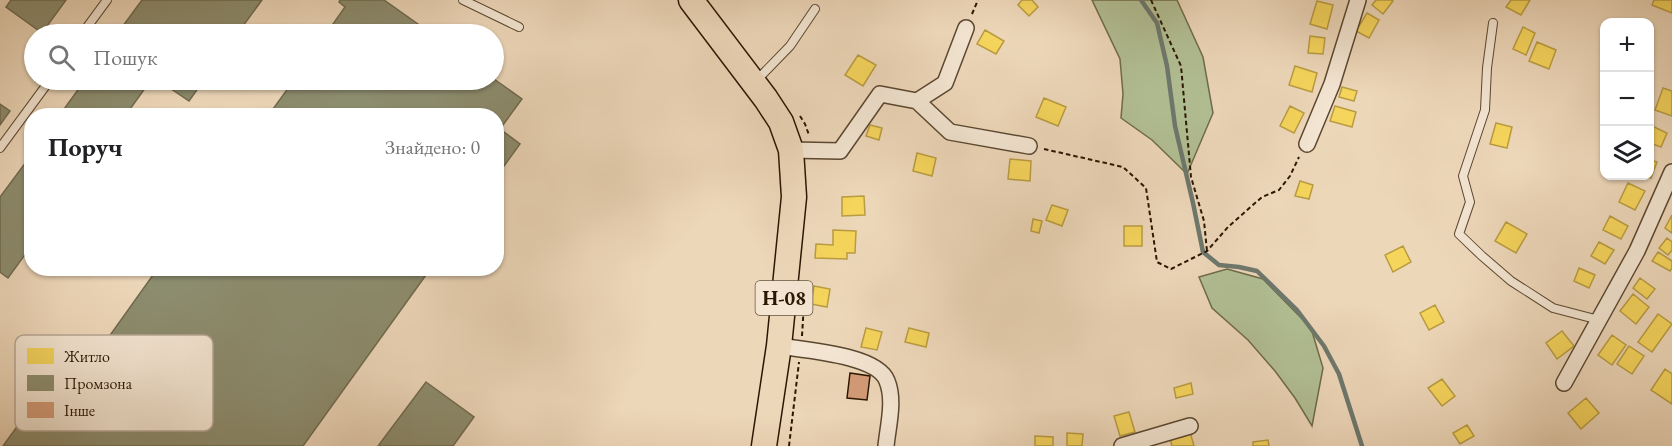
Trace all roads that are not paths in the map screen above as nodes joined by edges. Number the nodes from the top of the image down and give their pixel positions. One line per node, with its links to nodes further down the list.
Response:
1 (107, 0): 7 (lane)
2 (463, 0): 8 (lane)
3 (691, 0): 10 (main road, Н-08)
4 (1358, 0): 15 (street)
5 (815, 9): 10 (lane)
6 (1493, 23): 20 (lane)
7 (89, 24)
8 (519, 27)
9 (966, 28): 12 (street)
10 (754, 83): 18 (main road, Н-08)
11 (43, 90): 13 (lane)
12 (917, 101): 16 (street); 18 (street)
13 (29, 108)
14 (24, 115): 17 (lane)
15 (1306, 144)
16 (1029, 146)
17 (0, 148)
18 (790, 150): 21 (main road, Н-08)
19 (1671, 177): 20 (street)
20 (1599, 320): 22 (street)
21 (790, 348): 24 (main road, Н-08); 25 (street)
22 (1564, 383)
23 (1190, 426): 26 (street)
24 (764, 446)
25 (886, 446)
26 (1122, 446)

